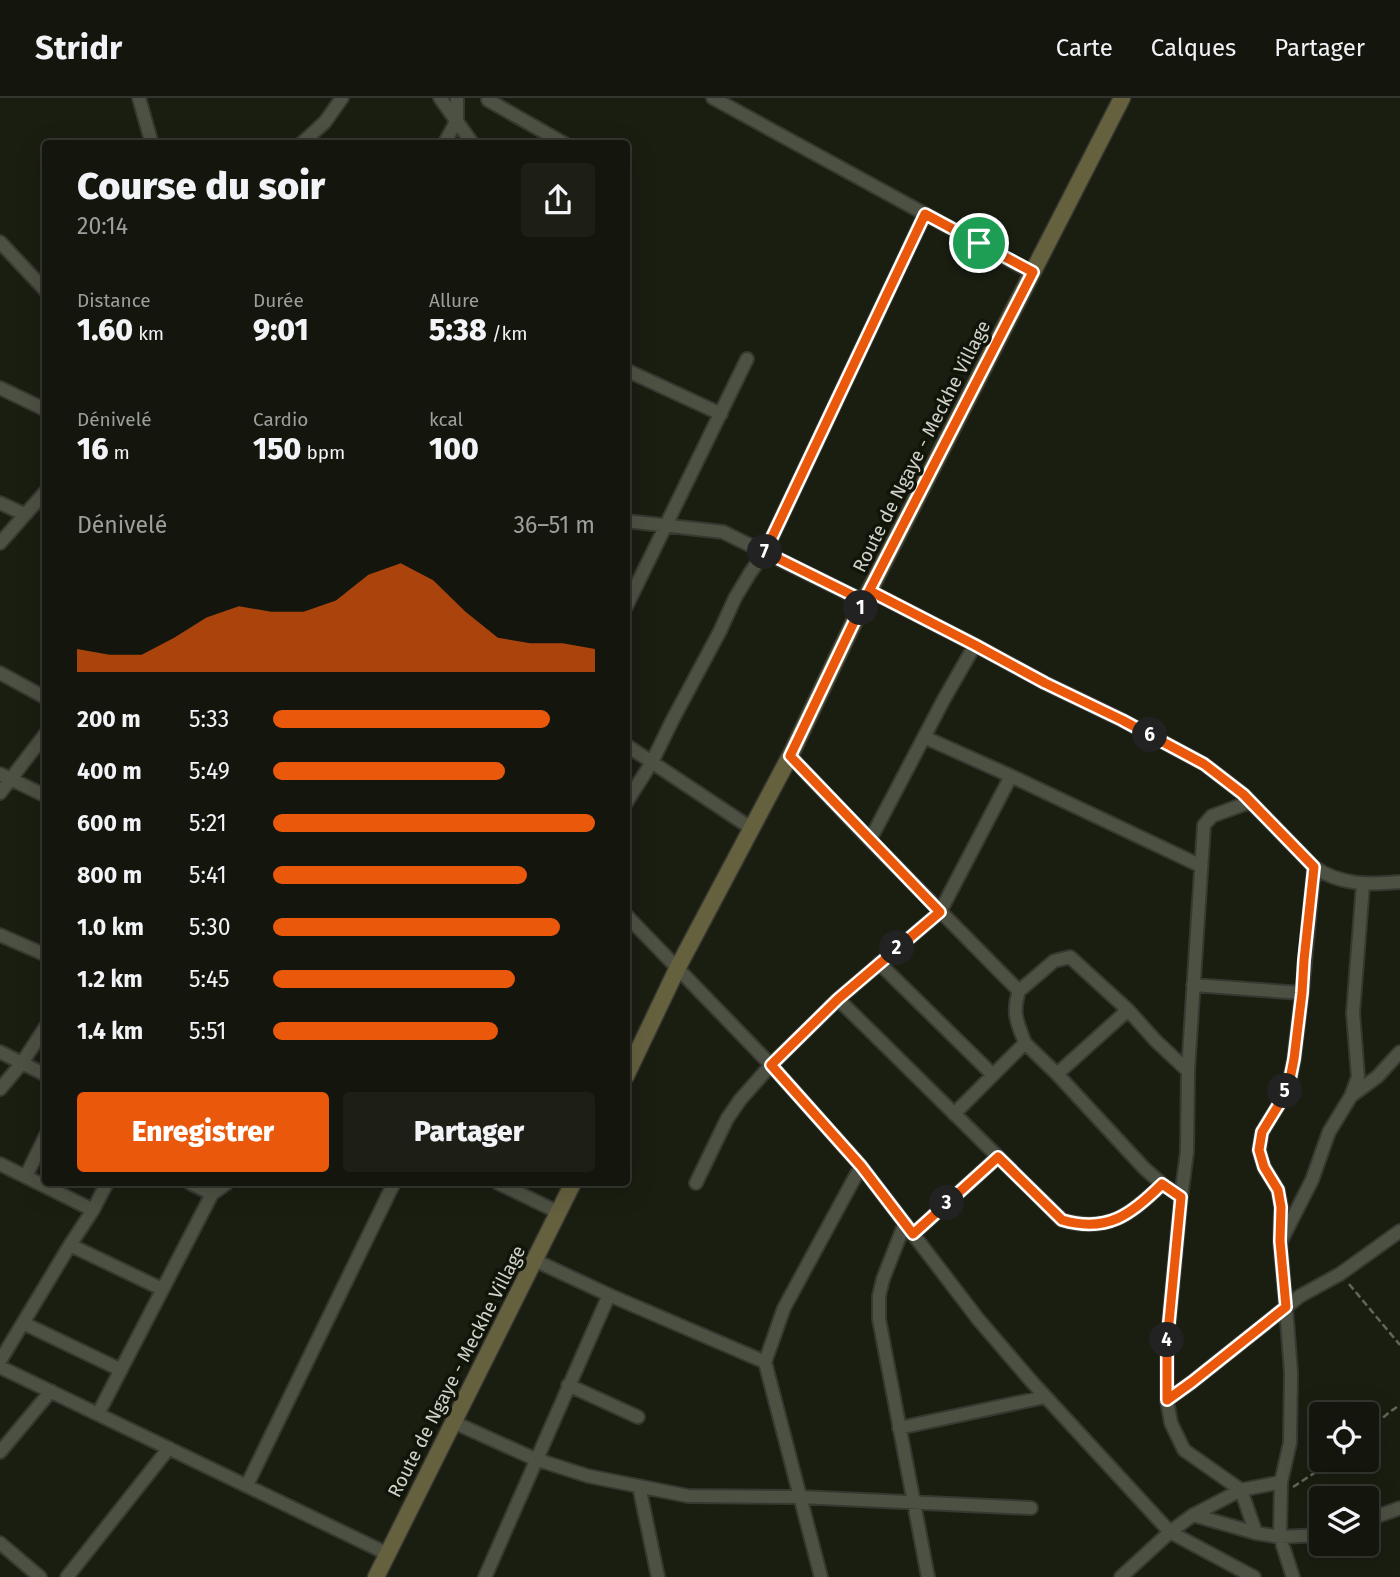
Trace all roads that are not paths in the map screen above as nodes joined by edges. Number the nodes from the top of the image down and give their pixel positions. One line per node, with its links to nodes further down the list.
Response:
1 (139, 98): 9 (street)
2 (342, 98): 10 (street)
3 (440, 98): 8 (street)
4 (457, 98): 8 (street)
5 (1122, 98): 16 (main road, Route de Ngaye - Meckhe Village)
6 (718, 99): 14 (street)
7 (488, 100): 13 (street)
8 (457, 120): 11 (street); 12 (street)
9 (151, 140)
10 (305, 140)
11 (446, 140)
12 (470, 140)
13 (558, 140)
14 (925, 214): 16 (street); 29 (street)
15 (0, 242): 17 (street)
16 (1033, 272): 30 (main road, Route de Ngaye - Meckhe Village)
17 (42, 287)
18 (747, 359): 22 (street)
19 (630, 372): 22 (street)
20 (0, 388): 21 (street)
21 (42, 409)
22 (721, 414): 27 (street)
23 (42, 495): 25 (street)
24 (0, 503): 25 (street)
25 (24, 514): 28 (street)
26 (630, 521): 27 (street)
27 (667, 526): 29 (street); 31 (street)
28 (0, 543)
29 (765, 552): 30 (street); 39 (street)
30 (867, 596): 32 (street); 38 (main road, Route de Ngaye - Meckhe Village)
31 (630, 599)
32 (975, 645): 36 (street); 45 (street)
33 (0, 673): 34 (street)
34 (42, 696)
35 (42, 737): 41 (street)
36 (924, 737): 40 (street); 47 (street)
37 (630, 748): 39 (street)
38 (790, 756): 46 (main road, Route de Ngaye - Meckhe Village); 47 (street)
39 (652, 762): 44 (street); 46 (street)
40 (1011, 776): 48 (street); 52 (street)
41 (5, 777): 42 (street); 43 (street)
42 (0, 793)
43 (42, 794)
44 (630, 797)
45 (1250, 802): 48 (street); 49 (street)
46 (751, 828): 57 (main road, Route de Ngaye - Meckhe Village)
47 (870, 840): 52 (street)
48 (1200, 866): 58 (street)
49 (1314, 867): 51 (street); 60 (street)
50 (1400, 882): 51 (street)
51 (1363, 884): 75 (street)
52 (940, 912): 56 (street); 59 (street)
53 (630, 919): 57 (street)
54 (0, 935): 55 (street)
55 (42, 953)
56 (879, 963): 61 (street); 73 (street)
57 (678, 967): 65 (main road, Route de Ngaye - Meckhe Village); 69 (street)
58 (1194, 985): 60 (street); 70 (street)
59 (1019, 991): 62 (street); 64 (street)
60 (1302, 993): 98 (street)
61 (838, 999): 69 (street); 76 (street)
62 (1128, 1010): 70 (street); 72 (street)
63 (42, 1032): 68 (street)
64 (1025, 1043): 72 (street); 73 (street)
65 (633, 1048)
66 (0, 1052): 68 (street)
67 (1400, 1052): 75 (street)
68 (22, 1063): 71 (street); 74 (street)
69 (771, 1065): 80 (street); 82 (street)
70 (1188, 1071): 93 (street)
71 (42, 1073)
72 (1057, 1074): 84 (street)
73 (993, 1075): 76 (street)
74 (0, 1089)
75 (1351, 1096): 98 (street)
76 (954, 1114): 78 (street)
77 (42, 1143): 81 (street)
78 (998, 1157): 84 (street); 96 (street)
79 (0, 1164): 81 (street)
80 (861, 1166): 96 (street); 105 (street)
81 (26, 1176): 83 (street)
82 (696, 1183)
83 (42, 1184)
84 (1162, 1184): 93 (street)
85 (46, 1186): 94 (street)
86 (105, 1186): 94 (street)
87 (196, 1186): 92 (street)
88 (223, 1186): 92 (street)
89 (393, 1186): 119 (street)
90 (504, 1186): 95 (street)
91 (571, 1186): 95 (main road, Route de Ngaye - Meckhe Village)
92 (212, 1194): 101 (street)
93 (1181, 1197): 111 (street)
94 (93, 1210): 99 (street)
95 (558, 1212): 100 (main road, Route de Ngaye - Meckhe Village)
96 (909, 1228): 110 (street); 115 (street)
97 (1400, 1231): 103 (street)
98 (1280, 1241): 103 (street)
99 (70, 1245): 101 (street); 104 (street)
100 (534, 1260): 102 (street); 114 (main road, Route de Ngaye - Meckhe Village)
101 (162, 1289): 107 (street)
102 (609, 1295): 105 (street); 108 (street)
103 (1286, 1307): 111 (street); 121 (street)
104 (23, 1323): 106 (street); 107 (street)
105 (765, 1362): 123 (street)
106 (0, 1364): 109 (street)
107 (121, 1370): 112 (street)
108 (569, 1385): 113 (street); 118 (street)
109 (51, 1391): 112 (street); 117 (street)
110 (1045, 1397): 115 (street); 129 (street)
111 (1167, 1400): 122 (street)
112 (98, 1414): 116 (street)
113 (638, 1417)
114 (453, 1422): 118 (street); 134 (main road, Route de Ngaye - Meckhe Village)
115 (899, 1428): 124 (street)
116 (169, 1448): 119 (street); 136 (street)
117 (0, 1452)
118 (536, 1459): 120 (street); 138 (street)
119 (247, 1485): 134 (street)
120 (639, 1486): 123 (street); 139 (street)
121 (1281, 1489): 122 (street); 132 (street)
122 (1241, 1490): 127 (street); 130 (street)
123 (800, 1497): 124 (street); 140 (street)
124 (913, 1504): 125 (street); 141 (street)
125 (1031, 1508)
126 (1400, 1508): 128 (street)
127 (1193, 1514): 129 (street); 130 (street)
128 (1379, 1516)
129 (1170, 1532): 142 (street); 143 (street)
130 (1256, 1533): 132 (street)
131 (1309, 1536): 132 (street)
132 (1280, 1537): 144 (street)
133 (0, 1543): 135 (street)
134 (388, 1554): 137 (main road, Route de Ngaye - Meckhe Village)
135 (40, 1577)
136 (67, 1577)
137 (376, 1577)
138 (485, 1577)
139 (658, 1577)
140 (821, 1577)
141 (928, 1577)
142 (1121, 1577)
143 (1254, 1577)
144 (1293, 1577)

